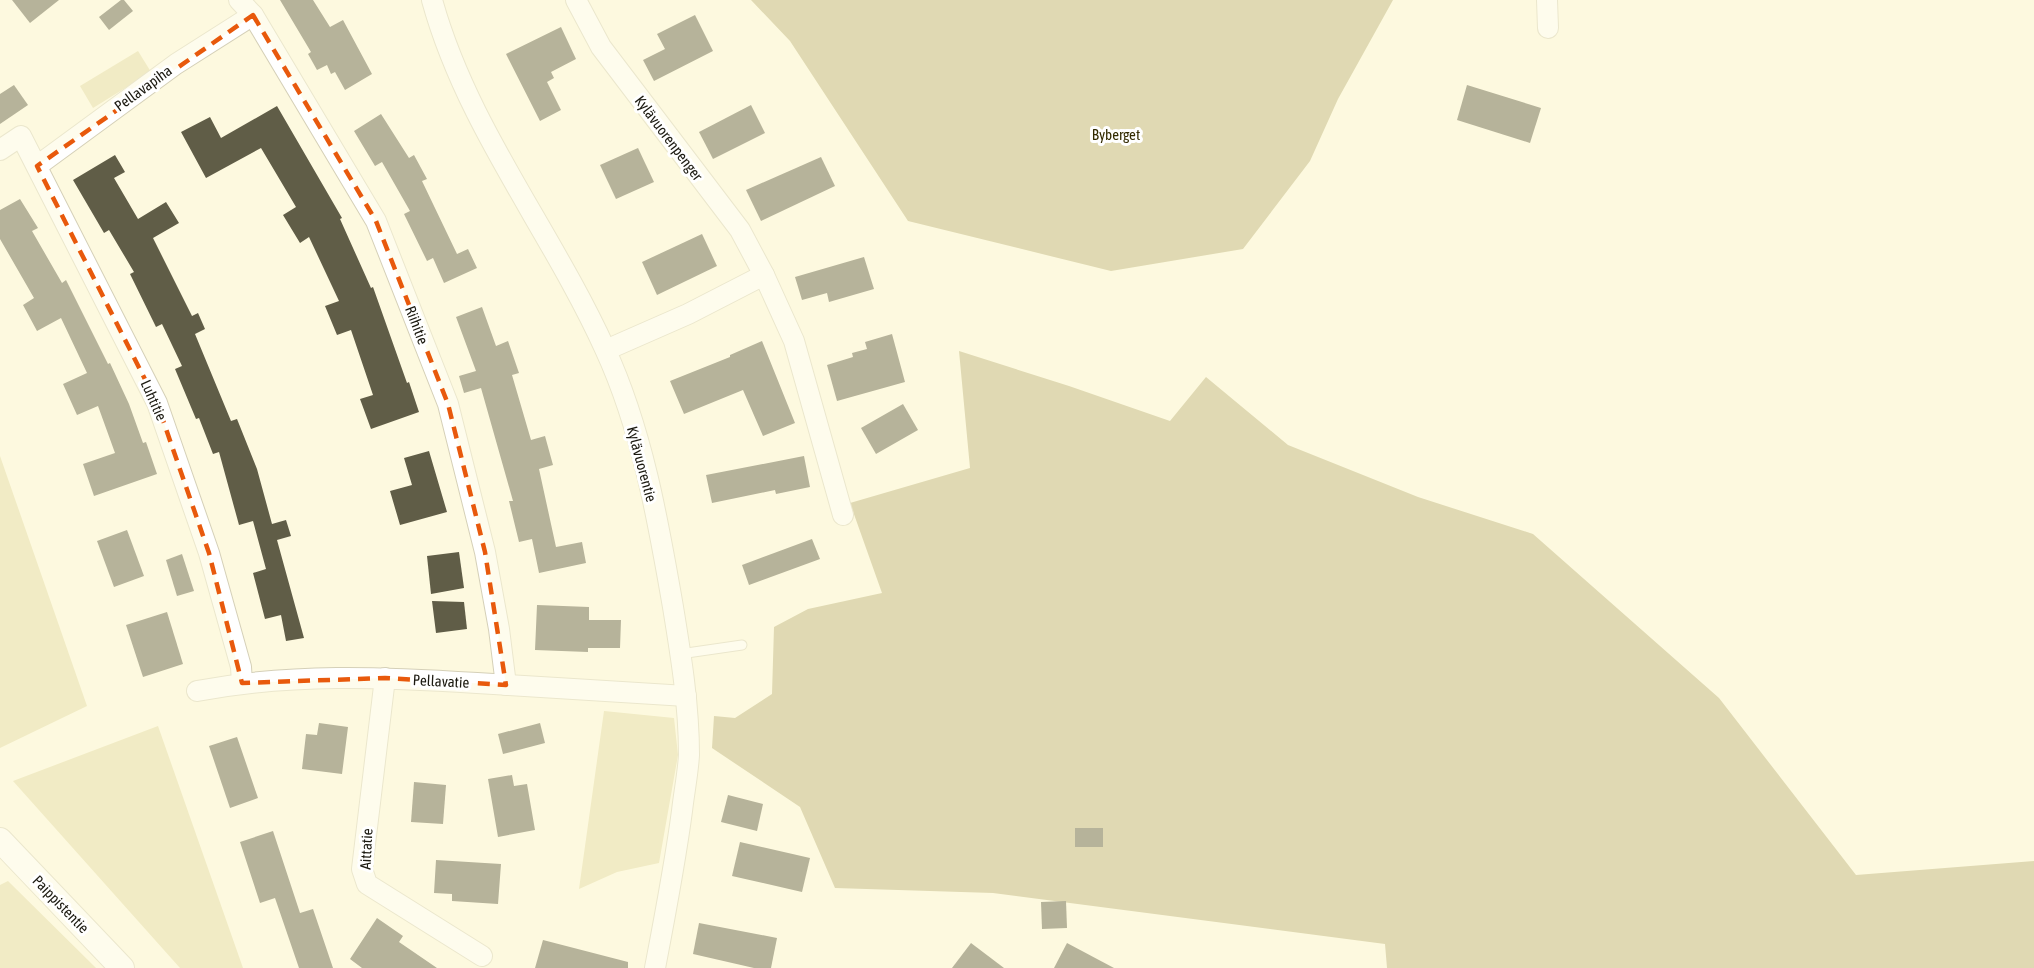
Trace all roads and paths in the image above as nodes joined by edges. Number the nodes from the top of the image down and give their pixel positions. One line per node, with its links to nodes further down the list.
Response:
1 (240, 0): 5 (street, Riihitie)
2 (432, 0): 10 (street, Kylävuorentie)
3 (576, 0): 9 (street, Kylävuorenpenger)
4 (1547, 0): 6 (street)
5 (253, 15): 8 (street, Pellavapiha); 16 (street, Riihitie)
6 (1548, 28)
7 (0, 150): 8 (street, Luhtitie)
8 (37, 166): 15 (street, Luhtitie)
9 (764, 275): 10 (street); 11 (street, Kylävuorenpenger)
10 (606, 350): 13 (street, Kylävuorentie)
11 (843, 515)
12 (742, 645): 13 (lane)
13 (680, 654): 18 (street, Kylävuorentie)
14 (385, 678): 15 (street, Pellavatie); 16 (street, Pellavatie); 20 (street, Aittatie)
15 (242, 683): 17 (street, Pellavatie)
16 (506, 685): 18 (street, Pellavatie)
17 (197, 691)
18 (686, 696): 22 (street, Kylävuorentie)
19 (0, 840): 21 (street, Paippistentie)
20 (482, 957)
21 (122, 968)
22 (655, 968)

